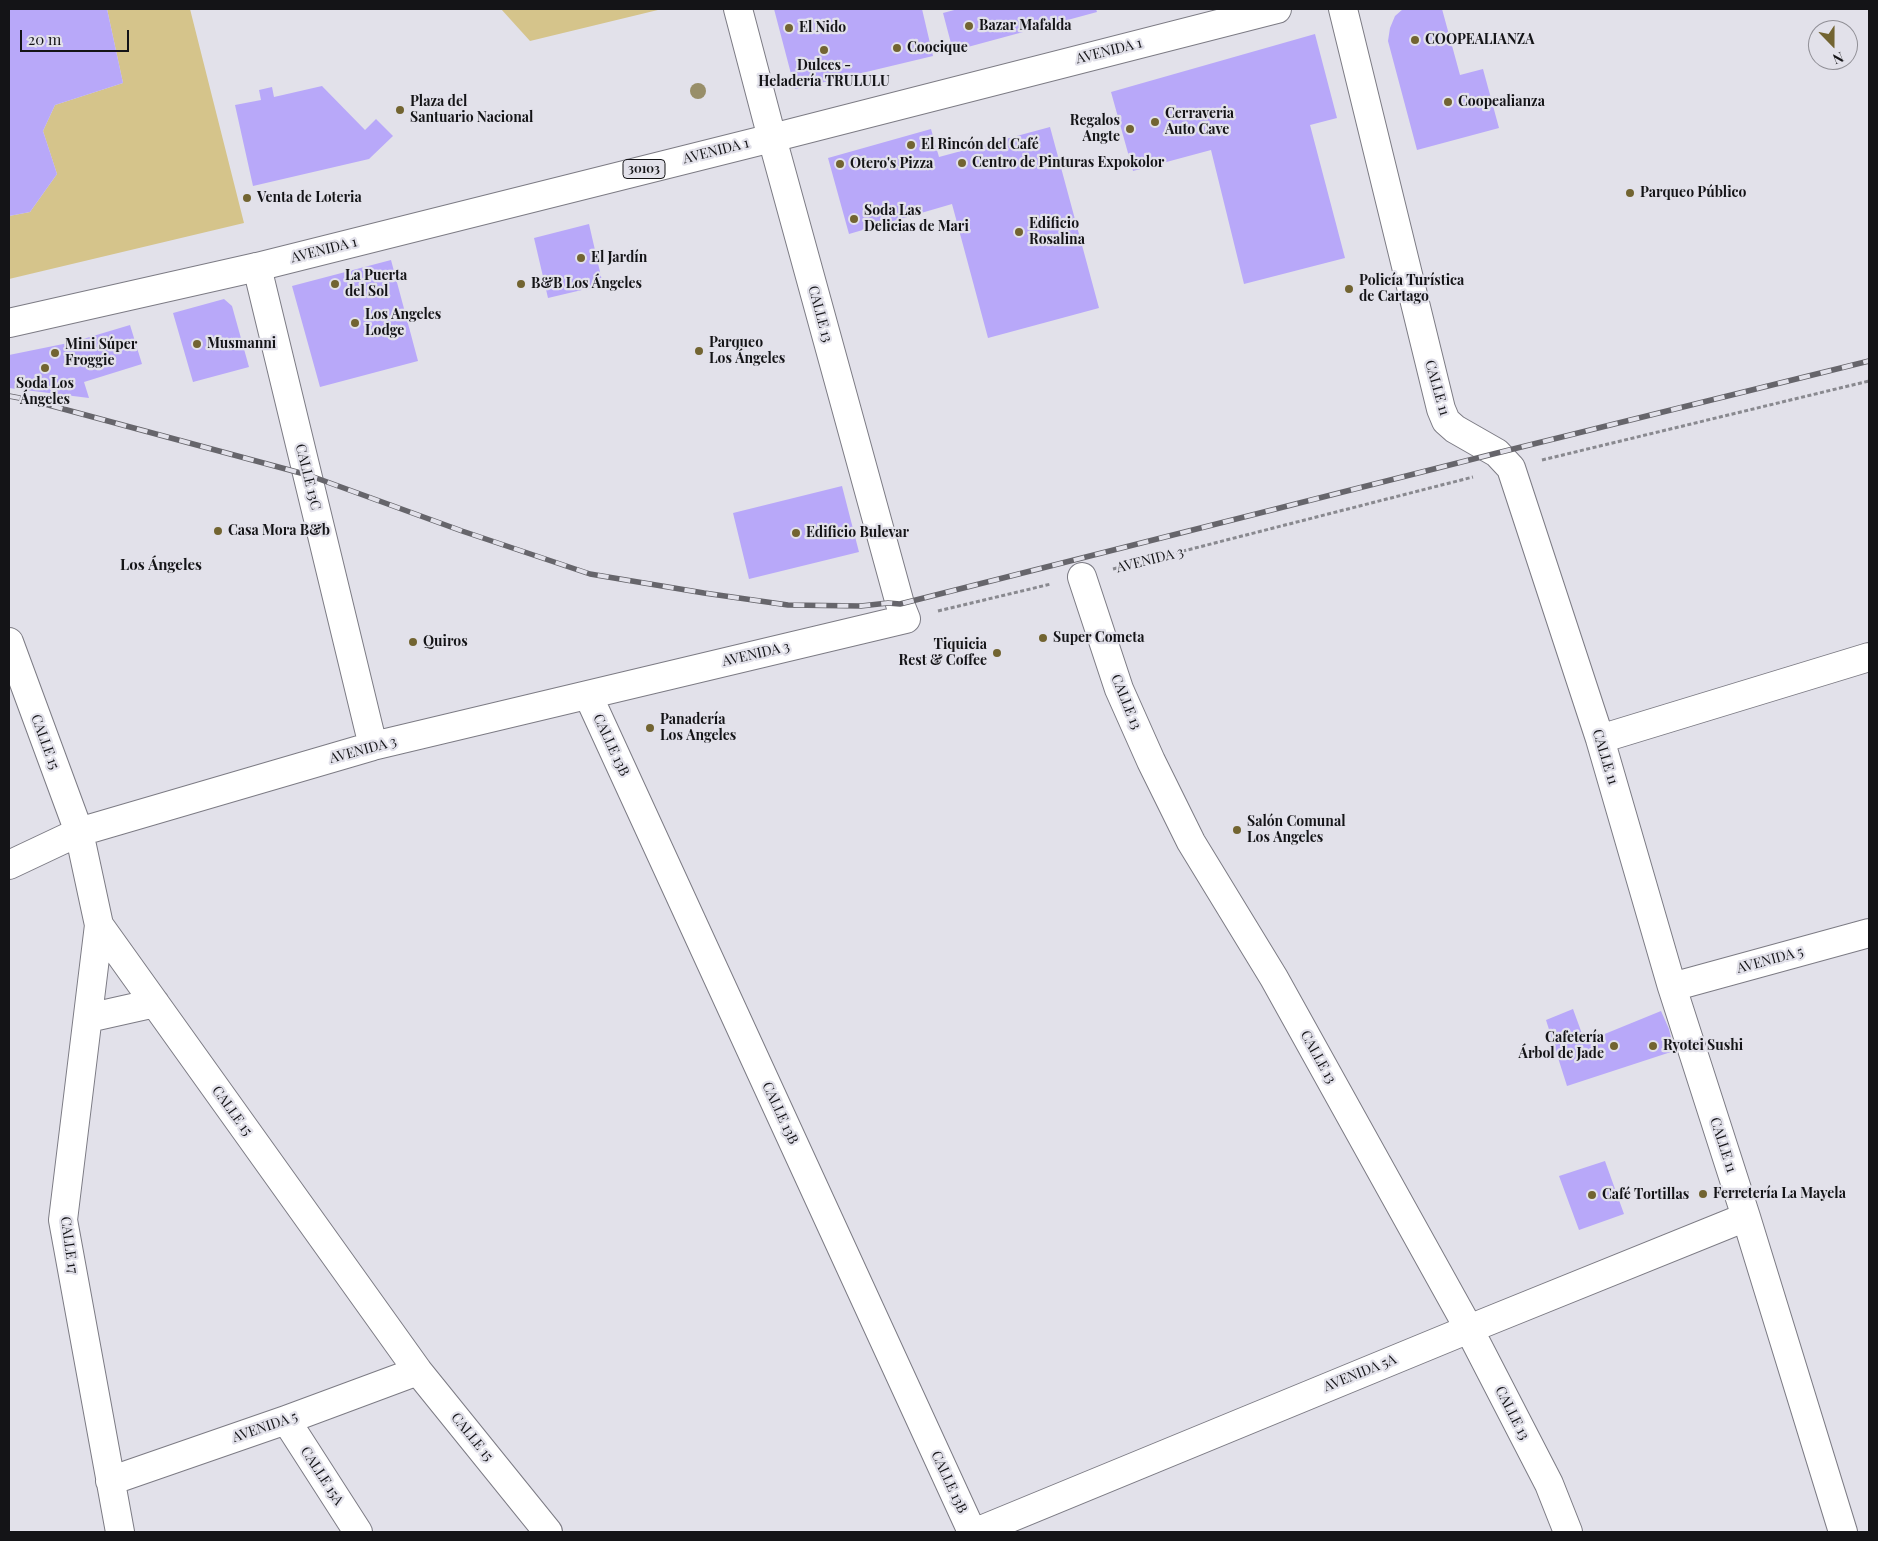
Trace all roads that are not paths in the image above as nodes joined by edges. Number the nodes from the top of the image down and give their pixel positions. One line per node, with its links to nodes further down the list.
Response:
1 (738, 9): 4 (street, CALLE 13)
2 (1277, 9): 4 (street, AVENIDA 1 / 30103)
3 (1343, 9): 12 (street, CALLE 11)
4 (772, 138): 5 (street, AVENIDA 1 / 30103); 8 (street, CALLE 13)
5 (257, 268): 6 (street, AVENIDA 1 / 30103); 13 (street, CALLE 13C)
6 (9, 323)
7 (1082, 577): 22 (street, CALLE 13)
8 (906, 619): 11 (street, AVENIDA 3)
9 (9, 642): 14 (street, CALLE 15)
10 (1869, 657): 12 (street)
11 (588, 695): 13 (street, AVENIDA 3); 29 (street, CALLE 13B)
12 (1600, 740): 18 (street, CALLE 11)
13 (372, 746): 14 (street, AVENIDA 3)
14 (79, 832): 15 (street, AVENIDA 3); 16 (street, CALLE 15)
15 (9, 864)
16 (99, 925): 19 (street, CALLE 15); 20 (street, CALLE 17)
17 (1869, 933): 18 (street, AVENIDA 5)
18 (1672, 987): 21 (street, CALLE 11)
19 (155, 1003): 20 (street); 23 (street, CALLE 15)
20 (88, 1018): 25 (street, CALLE 17)
21 (1746, 1217): 22 (street, AVENIDA 5A); 32 (street, CALLE 11)
22 (1469, 1329): 30 (street, AVENIDA 5A); 31 (street, CALLE 13)
23 (418, 1370): 24 (street, AVENIDA 5); 28 (street, CALLE 15)
24 (286, 1420): 25 (street, AVENIDA 5); 27 (street, CALLE 15A)
25 (110, 1481): 26 (street, CALLE 17)
26 (120, 1532)
27 (358, 1532)
28 (548, 1532)
29 (972, 1532)
30 (976, 1532)
31 (1568, 1532)
32 (1844, 1532)

